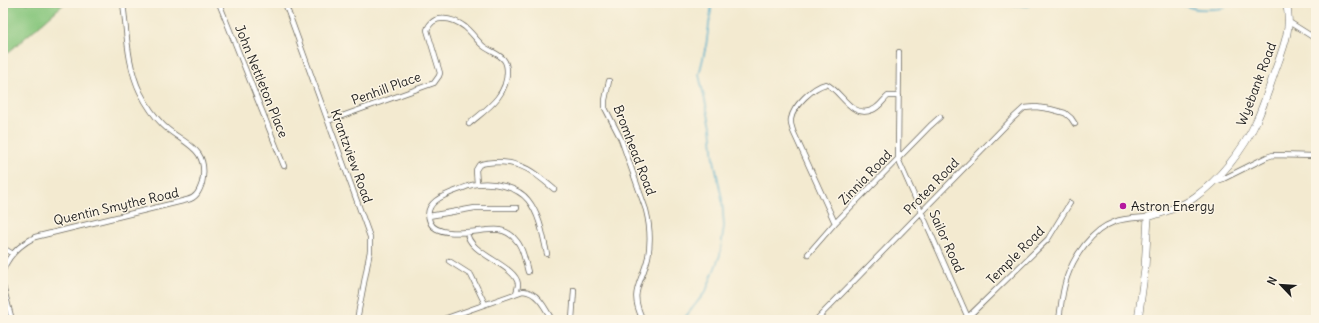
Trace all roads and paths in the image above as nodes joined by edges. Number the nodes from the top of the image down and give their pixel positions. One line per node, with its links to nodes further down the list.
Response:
1 (123, 3): 28 (street, Quentin Smythe Road)
2 (219, 3): 16 (street, John Nettleton Place)
3 (285, 3): 11 (street, Krantzview Road)
4 (1286, 3): 5 (main road, Wyebank Road)
5 (1289, 22): 6 (street); 17 (main road, Wyebank Road)
6 (1316, 39)
7 (899, 52): 9 (street, Sailor Road)
8 (609, 81): 44 (street, Bromhead Road)
9 (898, 96): 15 (street, Sailor Road); 25 (street)
10 (940, 117): 15 (street, Zinnia Road)
11 (328, 121): 12 (street, Penhill Place); 40 (street, Krantzview Road)
12 (469, 124)
13 (1075, 124): 22 (street, Protea Road)
14 (1316, 156): 17 (street)
15 (898, 158): 22 (street, Sailor Road); 25 (street, Zinnia Road)
16 (284, 166)
17 (1214, 180): 24 (main road, Wyebank Road)
18 (477, 184): 19 (street); 23 (street); 29 (street)
19 (554, 189)
20 (1070, 203): 38 (street, Temple Road)
21 (517, 208): 23 (street)
22 (922, 212): 38 (street, Sailor Road); 45 (street, Protea Road)
23 (429, 216): 26 (street)
24 (1148, 217): 46 (street); 47 (main road)
25 (835, 223): 30 (street, Zinnia Road)
26 (467, 232): 33 (street); 36 (street)
27 (3, 248): 28 (street)
28 (13, 254): 32 (street, Quentin Smythe Road)
29 (547, 254)
30 (808, 254)
31 (449, 261): 37 (street)
32 (3, 270)
33 (528, 272)
34 (3, 286): 39 (street)
35 (574, 290): 43 (street)
36 (516, 293): 37 (street); 42 (street)
37 (485, 304): 41 (street)
38 (968, 318)
39 (12, 320)
40 (357, 320)
41 (441, 320)
42 (552, 320)
43 (572, 320)
44 (643, 320)
45 (816, 320)
46 (1059, 320)
47 (1138, 320)

